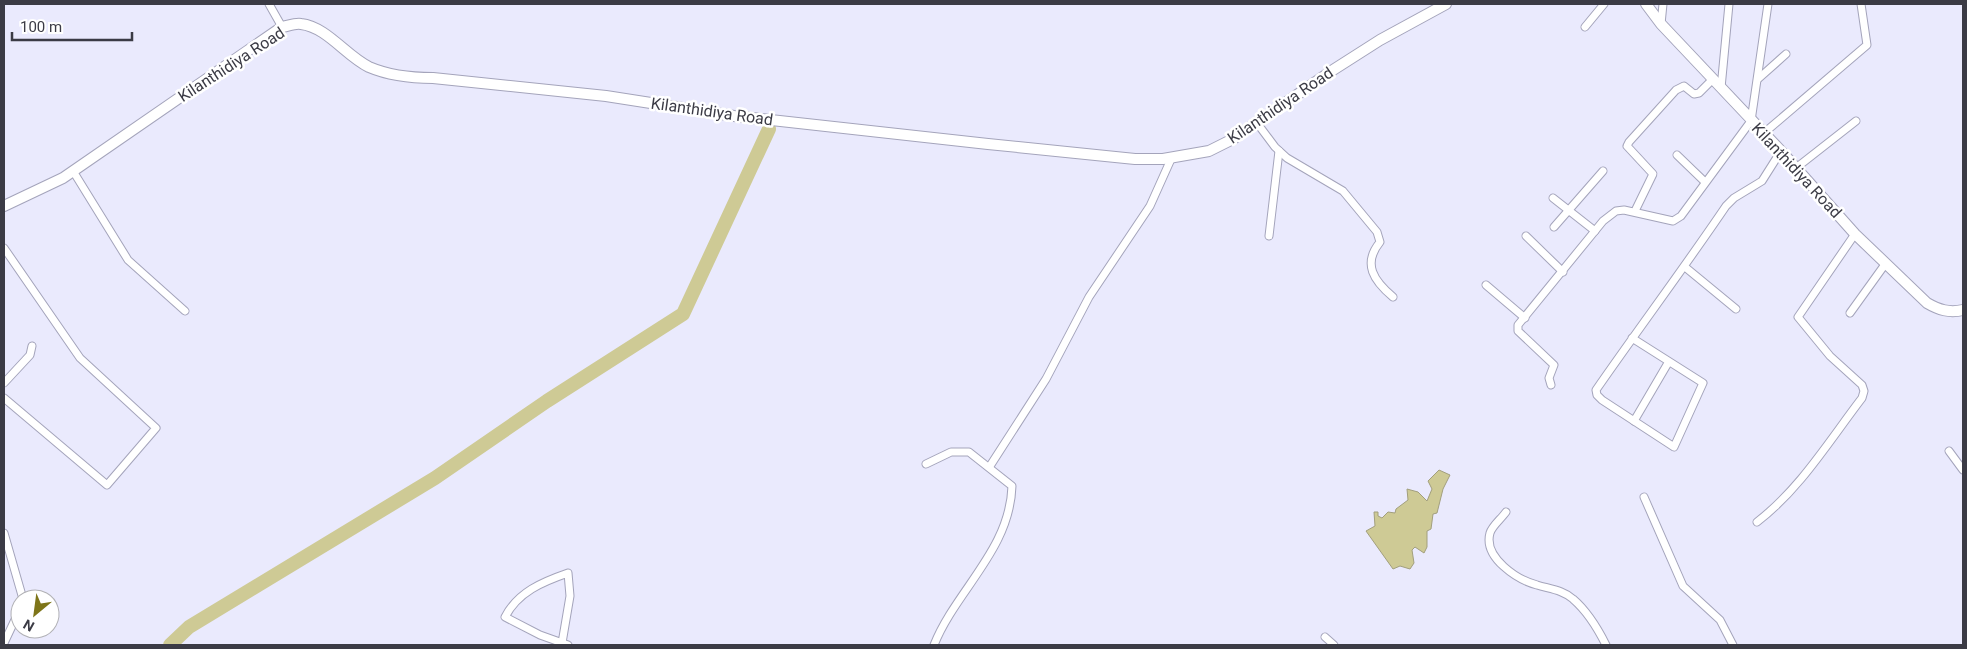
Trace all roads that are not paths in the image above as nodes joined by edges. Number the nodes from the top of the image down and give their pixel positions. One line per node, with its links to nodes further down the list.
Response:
1 (269, 4): 10 (street)
2 (1446, 4): 18 (street, Kilanthidiya Road)
3 (1604, 4): 11 (street)
4 (1646, 4): 9 (street, Kilanthidiya Road)
5 (1663, 4): 9 (street)
6 (1729, 4): 15 (street)
7 (1768, 4): 14 (street)
8 (1862, 4): 19 (street)
9 (1661, 24): 13 (street, Kilanthidiya Road)
10 (282, 27): 23 (street, Kilanthidiya Road); 25 (street, Kilanthidiya Road)
11 (1585, 27)
12 (1786, 54): 14 (street)
13 (1712, 80): 15 (street, Kilanthidiya Road); 31 (street)
14 (1758, 80): 16 (street)
15 (1720, 88): 16 (street, Kilanthidiya Road)
16 (1751, 121): 19 (street, Kilanthidiya Road); 27 (street)
17 (1856, 121): 24 (street)
18 (1257, 123): 20 (street); 23 (street, Kilanthidiya Road)
19 (1764, 133): 21 (street, Kilanthidiya Road)
20 (1279, 151): 35 (street); 42 (street)
21 (1781, 151): 24 (street, Kilanthidiya Road); 39 (street)
22 (1677, 155): 27 (street)
23 (1172, 157): 57 (street)
24 (1796, 168): 34 (street, Kilanthidiya Road)
25 (73, 171): 29 (street, Kilanthidiya Road); 45 (street)
26 (1603, 172): 30 (street)
27 (1706, 182): 31 (street)
28 (1553, 198): 30 (street)
29 (4, 206)
30 (1568, 209): 32 (street); 33 (street)
31 (1636, 211): 33 (street)
32 (1554, 227)
33 (1595, 231): 40 (street)
34 (1855, 234): 38 (street, Kilanthidiya Road); 61 (street)
35 (1269, 236)
36 (1526, 236): 40 (street)
37 (4, 248): 53 (street)
38 (1886, 263): 44 (street, Kilanthidiya Road); 46 (street)
39 (1685, 267): 43 (street); 48 (street)
40 (1563, 272): 47 (street)
41 (1486, 285): 47 (street)
42 (1393, 297)
43 (1736, 309)
44 (1963, 310)
45 (185, 311)
46 (1850, 313)
47 (1525, 318): 52 (street)
48 (1632, 338): 50 (street); 54 (street)
49 (32, 346): 51 (street)
50 (1668, 363): 54 (street); 54 (street)
51 (4, 383)
52 (1551, 385)
53 (4, 398)
54 (1634, 421)
55 (1949, 451): 58 (street)
56 (926, 464): 57 (street)
57 (990, 466): 68 (street)
58 (1963, 470)
59 (1644, 497): 71 (street)
60 (1506, 512): 70 (street)
61 (1757, 522)
62 (4, 533): 63 (street)
63 (20, 589)
64 (10, 630): 66 (street)
65 (1325, 637): 69 (street)
66 (4, 643)
67 (565, 644): 67 (street)
68 (934, 645)
69 (1334, 645)
70 (1606, 645)
71 (1733, 645)

